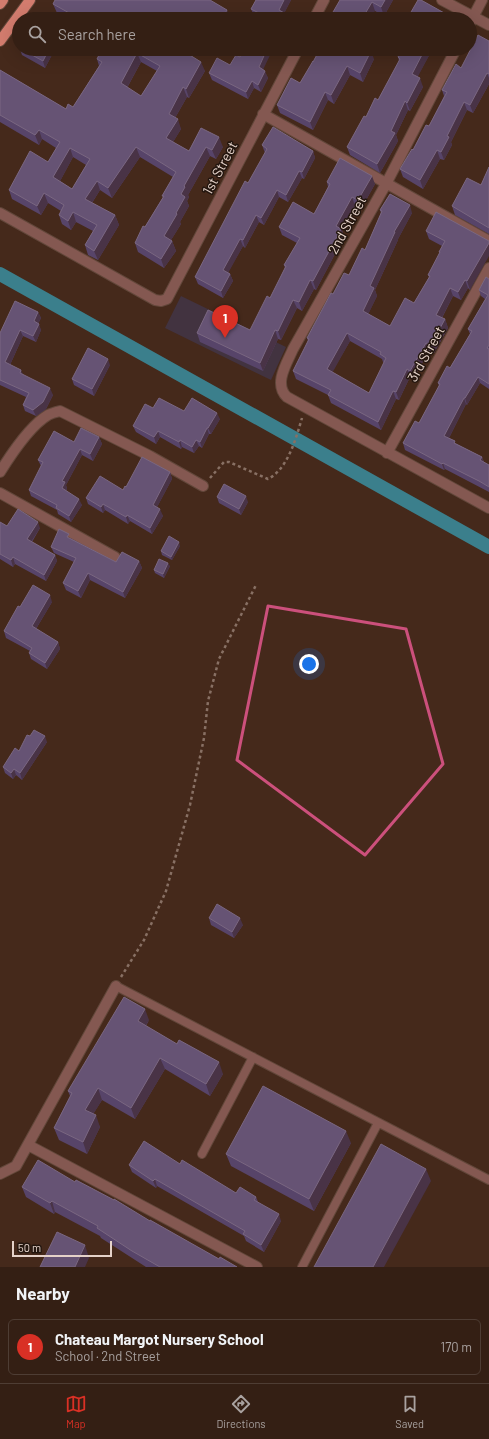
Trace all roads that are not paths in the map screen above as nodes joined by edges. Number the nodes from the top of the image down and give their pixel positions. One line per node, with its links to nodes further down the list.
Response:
1 (3, 0): 6 (main road)
2 (30, 0): 7 (main road)
3 (324, 0): 8 (street)
4 (442, 0): 9 (street)
5 (482, 0): 10 (street)
6 (0, 4)
7 (21, 12)
8 (318, 12)
9 (460, 12)
10 (476, 12)
11 (477, 21): 13 (street)
12 (12, 25): 14 (main road)
13 (489, 25)
14 (0, 41)
15 (294, 56): 17 (street, 1st Street)
16 (452, 56): 18 (street, 2nd Street)
17 (263, 114): 18 (street); 19 (street, 1st Street)
18 (386, 184): 20 (street); 22 (street, 2nd Street)
19 (0, 213)
20 (489, 241)
21 (489, 268): 22 (street, 3rd Street)
22 (388, 453): 27 (street)
23 (4, 458): 24 (street); 25 (street)
24 (0, 472)
25 (203, 486)
26 (0, 493): 28 (street)
27 (489, 508)
28 (116, 557)
29 (116, 986): 30 (lane); 32 (street)
30 (253, 1057): 31 (lane); 33 (lane)
31 (378, 1123): 35 (lane); 37 (lane)
32 (28, 1145): 34 (street); 36 (street)
33 (202, 1154)
34 (0, 1174)
35 (489, 1180)
36 (257, 1267)
37 (302, 1267)

